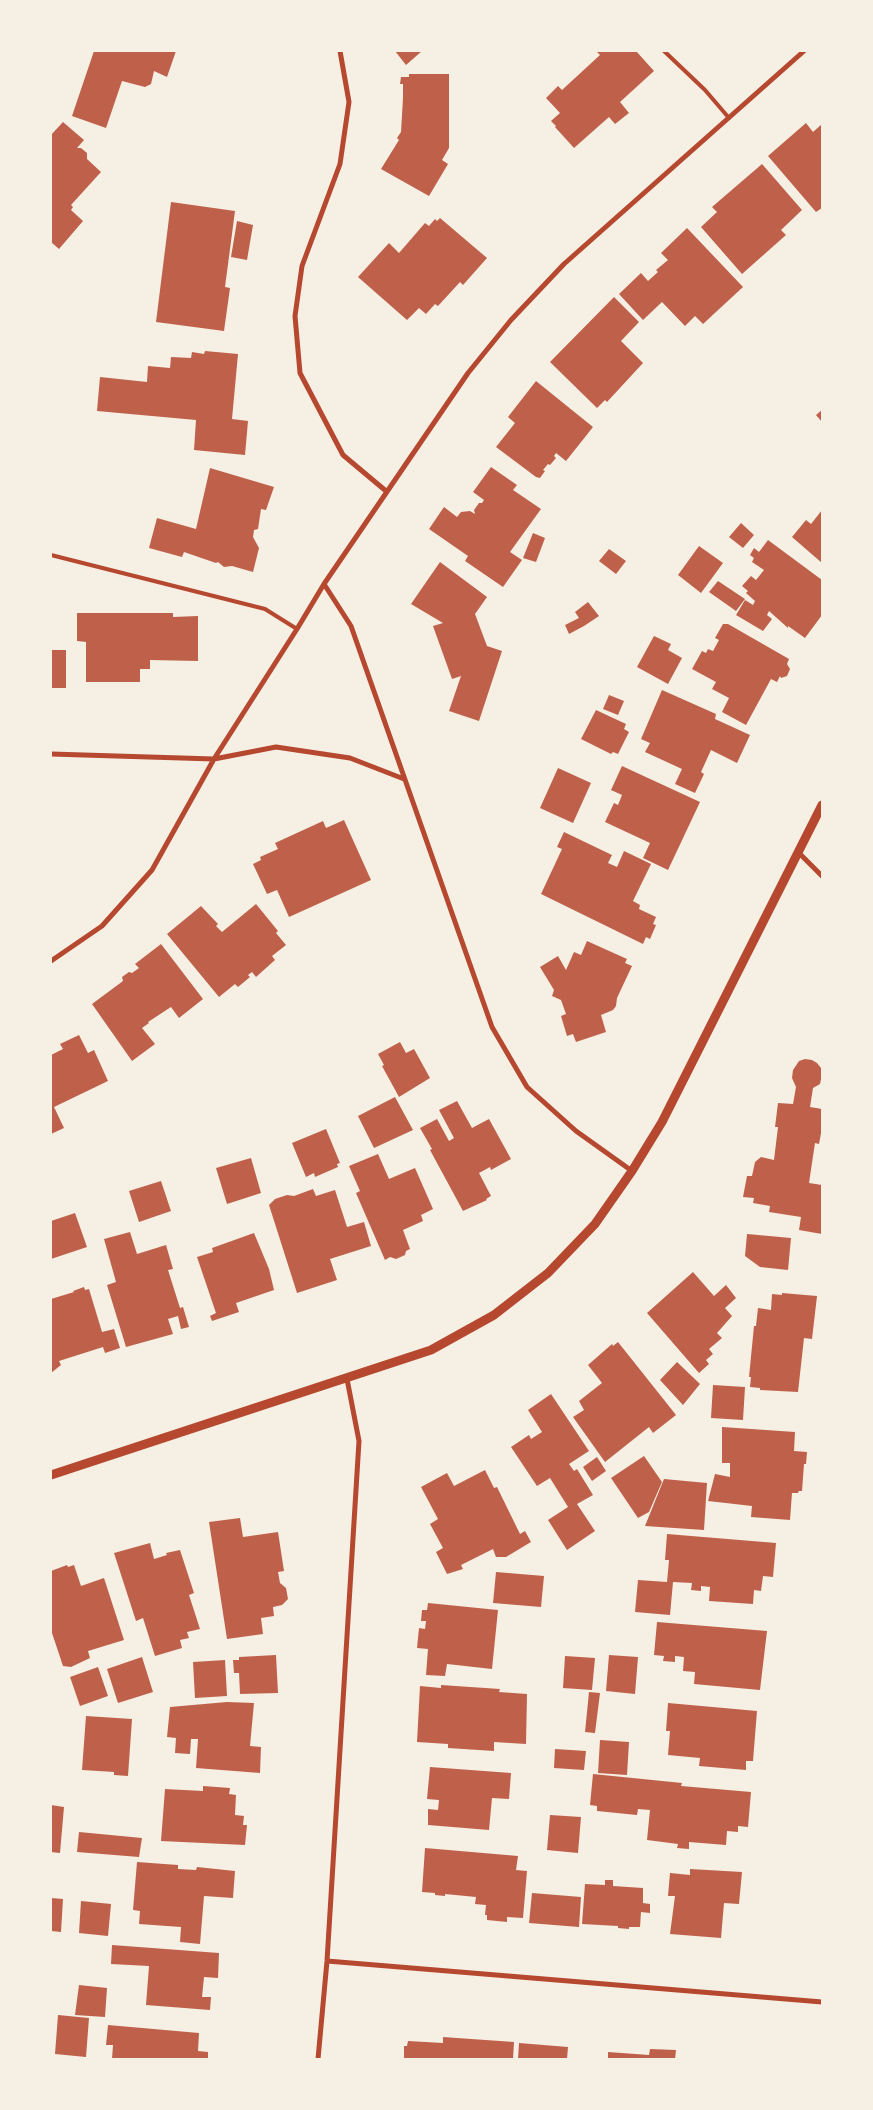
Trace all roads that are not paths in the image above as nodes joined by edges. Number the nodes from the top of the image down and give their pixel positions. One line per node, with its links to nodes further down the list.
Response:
1 (340, 51): 5 (street)
2 (664, 51): 4 (lane)
3 (804, 51): 4 (street)
4 (728, 118): 5 (street)
5 (386, 491): 7 (street)
6 (51, 555): 8 (lane)
7 (324, 584): 8 (street); 11 (street)
8 (298, 629): 10 (street)
9 (51, 754): 10 (street)
10 (214, 759): 11 (street); 15 (street)
11 (404, 779): 16 (street)
12 (822, 804): 13 (street)
13 (797, 852): 14 (street); 16 (street)
14 (822, 876)
15 (51, 961)
16 (632, 1171): 17 (street)
17 (348, 1379): 18 (street); 19 (street)
18 (51, 1475)
19 (327, 1961): 20 (street); 21 (street)
20 (822, 2002)
21 (318, 2059)

